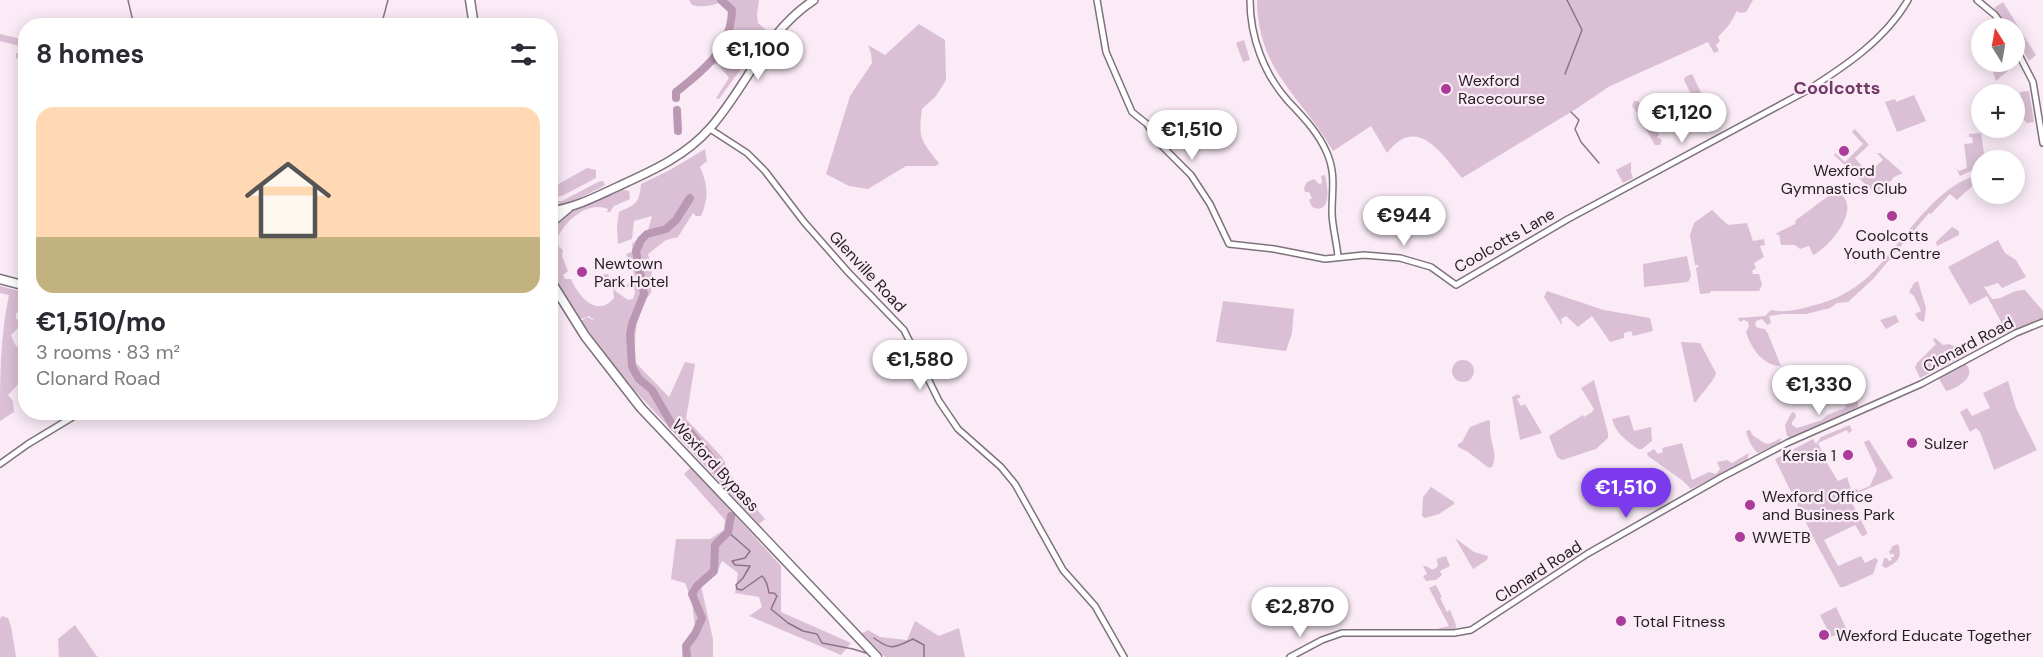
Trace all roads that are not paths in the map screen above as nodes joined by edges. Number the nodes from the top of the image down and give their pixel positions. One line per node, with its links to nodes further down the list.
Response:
1 (470, 0): 7 (highway)
2 (814, 0): 10 (main road)
3 (1097, 0): 15 (street, Coolcotts Lane)
4 (1250, 0): 15 (street)
5 (1908, 0): 15 (street, Coolcotts Lane)
6 (1977, 0): 8 (street)
7 (473, 18)
8 (1997, 18)
9 (2025, 66): 11 (street)
10 (710, 129): 12 (main road); 23 (street, Glenville Road)
11 (2043, 143)
12 (569, 208): 13 (main road); 14 (main road)
13 (558, 210)
14 (558, 217)
15 (1338, 257)
16 (0, 279): 17 (highway)
17 (18, 284)
18 (558, 293): 22 (highway, Wexford Bypass)
19 (2043, 322): 24 (street, Clonard Road)
20 (68, 420): 21 (street)
21 (0, 464)
22 (877, 657)
23 (1124, 657)
24 (1290, 657)

